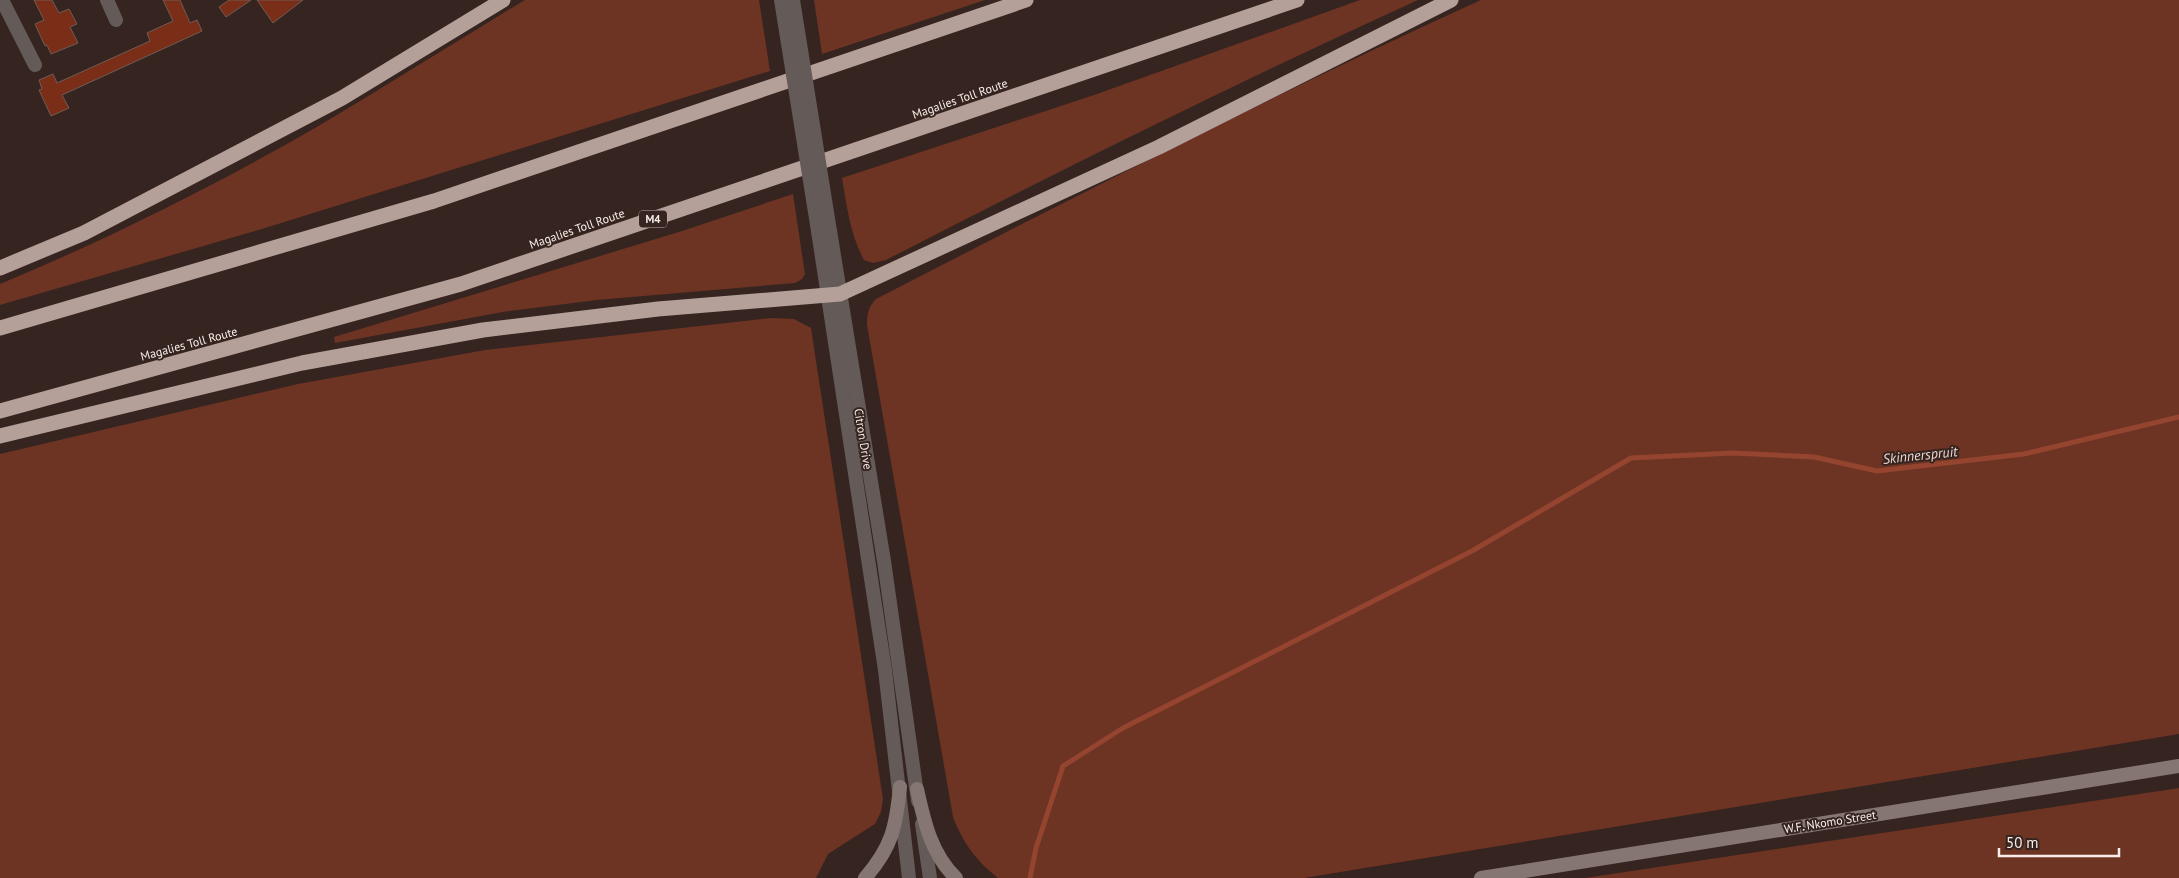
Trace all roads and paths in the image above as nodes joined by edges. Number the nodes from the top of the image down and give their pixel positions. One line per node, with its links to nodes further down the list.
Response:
1 (2, 0): 10 (street)
2 (107, 0): 9 (street)
3 (503, 0): 12 (highway)
4 (780, 0): 11 (street, Citron Drive, bridge)
5 (793, 0): 11 (street, Citron Drive, bridge)
6 (1026, 0): 14 (highway)
7 (1297, 0): 15 (highway, Magalies Toll Route / M4)
8 (1451, 0): 13 (highway)
9 (116, 20)
10 (35, 65)
11 (824, 231): 13 (street, Citron Drive)
12 (0, 268)
13 (834, 295): 16 (highway); 18 (street, Citron Drive); 19 (street, Citron Drive)
14 (0, 328)
15 (0, 411)
16 (0, 436)
17 (2179, 766): 24 (main road, W.F. Nkomo Street)
18 (900, 787): 20 (main road); 21 (street, Citron Drive)
19 (917, 789): 22 (street, Citron Drive); 23 (main road)
20 (865, 878)
21 (909, 878)
22 (930, 878)
23 (956, 878)
24 (1481, 878)

